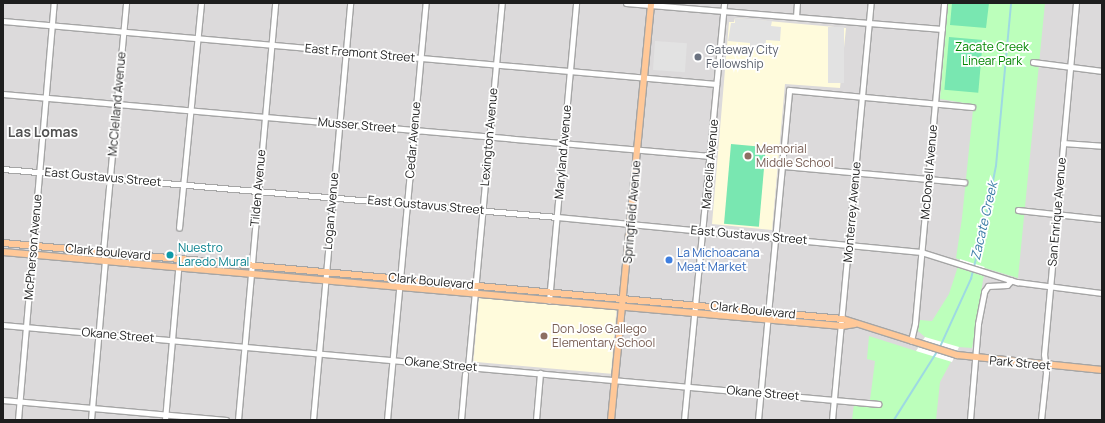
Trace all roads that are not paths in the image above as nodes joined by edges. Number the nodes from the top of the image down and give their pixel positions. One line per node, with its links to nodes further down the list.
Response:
1 (54, 3): 20 (street, McPherson Avenue)
2 (126, 3): 22 (street, McClelland Avenue)
3 (201, 3): 23 (street)
4 (275, 3): 24 (street, Tilden Avenue)
5 (350, 3): 25 (street, Logan Avenue)
6 (426, 3): 26 (street, Cedar Avenue)
7 (502, 3): 28 (street, Lexington Avenue)
8 (576, 3): 30 (street, Maryland Avenue)
9 (626, 3): 15 (street)
10 (724, 3): 16 (street, Marcella Avenue)
11 (797, 3): 17 (street)
12 (871, 3): 19 (street, Monterrey Avenue)
13 (944, 3): 21 (street, McDonell Avenue)
14 (1076, 3): 29 (street, San Enrique Avenue)
15 (650, 4): 16 (street); 32 (main road, Springfield Avenue)
16 (723, 11): 17 (street); 33 (street, Marcella Avenue)
17 (796, 17): 19 (street)
18 (3, 21): 20 (street, East Fremont Street)
19 (869, 23): 21 (street); 35 (street, Monterrey Avenue)
20 (52, 25): 22 (street, East Fremont Street); 36 (street, McPherson Avenue)
21 (942, 30): 37 (street, McDonell Avenue)
22 (124, 32): 23 (street, East Fremont Street); 38 (street, McClelland Avenue)
23 (197, 38): 24 (street, East Fremont Street); 40 (street)
24 (272, 45): 25 (street, East Fremont Street); 41 (street, Tilden Avenue)
25 (346, 51): 26 (street, East Fremont Street); 42 (street, Logan Avenue)
26 (421, 58): 28 (street, East Fremont Street); 43 (street, Cedar Avenue)
27 (1033, 62): 29 (street)
28 (496, 65): 30 (street, East Fremont Street); 44 (street, Lexington Avenue)
29 (1070, 67): 31 (street); 46 (street, San Enrique Avenue)
30 (570, 71): 32 (street, East Fremont Street); 45 (street, Maryland Avenue)
31 (1102, 71)
32 (644, 78): 33 (street, East Fremont Street); 48 (main road, Springfield Avenue)
33 (716, 84): 49 (street, Marcella Avenue)
34 (3, 94): 36 (street, Musser Street)
35 (862, 97): 37 (street); 50 (street); 53 (street, Monterrey Avenue)
36 (46, 98): 38 (street, Musser Street); 52 (street, McPherson Avenue)
37 (935, 103): 39 (street); 55 (street, McDonell Avenue)
38 (117, 104): 40 (street, Musser Street); 54 (street, McClelland Avenue)
39 (972, 106)
40 (190, 110): 41 (street, Musser Street); 57 (street)
41 (265, 117): 42 (street, Musser Street); 58 (street, Tilden Avenue)
42 (339, 124): 43 (street, Musser Street); 59 (street, Logan Avenue)
43 (414, 130): 44 (street, Musser Street); 60 (street, Cedar Avenue)
44 (489, 137): 45 (street, Musser Street); 61 (street, Lexington Avenue)
45 (564, 143): 48 (street, Musser Street); 64 (street, Maryland Avenue)
46 (1063, 143): 47 (street); 63 (street, San Enrique Avenue)
47 (1102, 146)
48 (637, 150): 49 (street, Musser Street); 66 (main road, Springfield Avenue)
49 (710, 156): 68 (street, Marcella Avenue)
50 (782, 166): 53 (street); 69 (street)
51 (3, 169): 52 (street, East Gustavus Street)
52 (40, 172): 54 (street, East Gustavus Street); 72 (street, McPherson Avenue)
53 (856, 172): 55 (street); 71 (street, Monterrey Avenue)
54 (110, 178): 57 (street, East Gustavus Street); 74 (street, McClelland Avenue)
55 (928, 179): 56 (street); 75 (street, McDonell Avenue)
56 (964, 182)
57 (183, 184): 58 (street, East Gustavus Street); 67 (street)
58 (258, 191): 59 (street, East Gustavus Street); 79 (street, Tilden Avenue)
59 (333, 197): 60 (street, East Gustavus Street); 81 (street, Logan Avenue)
60 (407, 204): 61 (street, East Gustavus Street); 83 (street, Cedar Avenue)
61 (482, 210): 64 (street, East Gustavus Street); 86 (street, Lexington Avenue)
62 (1018, 210): 63 (street)
63 (1057, 214): 65 (street); 88 (street, San Enrique Avenue)
64 (557, 217): 66 (street, East Gustavus Street); 89 (street, Maryland Avenue)
65 (1102, 219)
66 (631, 224): 68 (street, East Gustavus Street); 92 (main road, Springfield Avenue)
67 (179, 228)
68 (704, 231): 69 (street, East Gustavus Street); 94 (street, Marcella Avenue)
69 (776, 238): 71 (street, East Gustavus Street); 96 (street)
70 (3, 243): 72 (main road, Clark Boulevard)
71 (849, 244): 75 (street, East Gustavus Street); 98 (street, Monterrey Avenue)
72 (33, 246): 74 (main road, Clark Boulevard); 76 (street, McPherson Avenue)
73 (3, 252): 76 (main road, Clark Boulevard)
74 (103, 252): 77 (main road, Clark Boulevard); 78 (street, McClelland Avenue)
75 (921, 252): 85 (street, East Gustavus Street); 106 (street, McDonell Avenue)
76 (32, 254): 78 (main road, Clark Boulevard); 103 (street, McPherson Avenue)
77 (179, 259): 79 (main road, Clark Boulevard); 80 (street)
78 (105, 261): 80 (main road, Clark Boulevard); 104 (street, McClelland Avenue)
79 (251, 265): 81 (main road, Clark Boulevard); 82 (street, Tilden Avenue)
80 (178, 267): 82 (main road, Clark Boulevard); 105 (street)
81 (326, 272): 83 (main road, Clark Boulevard); 84 (street, Logan Avenue)
82 (251, 274): 84 (main road, Clark Boulevard); 107 (street, Tilden Avenue)
83 (400, 278): 86 (main road, Clark Boulevard); 87 (street, Cedar Avenue)
84 (325, 280): 87 (main road, Clark Boulevard); 109 (street, Logan Avenue)
85 (1011, 281): 88 (street); 110 (street)
86 (475, 285): 89 (main road, Clark Boulevard); 91 (street, Lexington Avenue)
87 (399, 287): 91 (main road, Clark Boulevard); 111 (street, Cedar Avenue)
88 (1050, 288): 90 (street); 112 (street, San Enrique Avenue)
89 (550, 292): 92 (main road, Clark Boulevard); 93 (street, Maryland Avenue)
90 (1102, 293)
91 (474, 294): 93 (main road, Clark Boulevard); 113 (street, Lexington Avenue)
92 (624, 298): 94 (main road, Clark Boulevard); 95 (main road, Springfield Avenue)
93 (550, 300): 95 (main road, Clark Boulevard)
94 (697, 305): 96 (main road, Clark Boulevard); 97 (street, Marcella Avenue)
95 (623, 307): 97 (main road, Clark Boulevard); 117 (main road, Springfield Avenue)
96 (769, 312): 98 (main road, Clark Boulevard); 99 (street)
97 (694, 313): 99 (main road, Clark Boulevard); 118 (street, Marcella Avenue)
98 (843, 319): 100 (main road, Clark Boulevard); 102 (street, Monterrey Avenue)
99 (768, 320): 102 (main road, Clark Boulevard); 119 (street)
100 (857, 324): 102 (main road, Clark Boulevard); 106 (main road, Clark Boulevard)
101 (3, 325): 103 (street, Okane Street)
102 (842, 326): 120 (street, Monterrey Avenue)
103 (26, 327): 104 (street, Okane Street); 122 (street, McPherson Avenue)
104 (98, 334): 105 (street, Okane Street); 124 (street, McClelland Avenue)
105 (172, 340): 107 (street, Okane Street); 125 (street)
106 (912, 341): 108 (main road, Clark Boulevard)
107 (244, 347): 109 (street, Okane Street); 129 (street, Tilden Avenue)
108 (938, 350): 110 (main road, Park Street)
109 (319, 353): 111 (street, Okane Street); 130 (street, Logan Avenue)
110 (975, 359): 112 (main road, Park Street); 138 (street)
111 (393, 360): 113 (street, Okane Street); 131 (street, Cedar Avenue)
112 (1045, 365): 114 (main road, Park Street); 139 (street, San Enrique Avenue)
113 (468, 367): 115 (street, Okane Street)
114 (1102, 370)
115 (540, 373): 117 (street, Okane Street); 133 (street)
116 (465, 374): 132 (street)
117 (615, 380): 118 (street, Okane Street); 134 (main road, Springfield Avenue)
118 (687, 386): 119 (street, Okane Street); 135 (street, Marcella Avenue)
119 (761, 393): 120 (street, Okane Street); 136 (street)
120 (834, 399): 123 (street, Okane Street); 137 (street, Monterrey Avenue)
121 (3, 400): 122 (street)
122 (19, 402): 124 (street); 126 (street, McPherson Avenue)
123 (878, 404)
124 (92, 408): 125 (street); 127 (street, McClelland Avenue)
125 (165, 417): 128 (street)
126 (18, 420)
127 (91, 420)
128 (226, 420)
129 (238, 420)
130 (313, 420)
131 (387, 420)
132 (461, 420)
133 (536, 420)
134 (611, 420)
135 (684, 420)
136 (758, 420)
137 (832, 420)
138 (970, 420)
139 (1041, 420)

